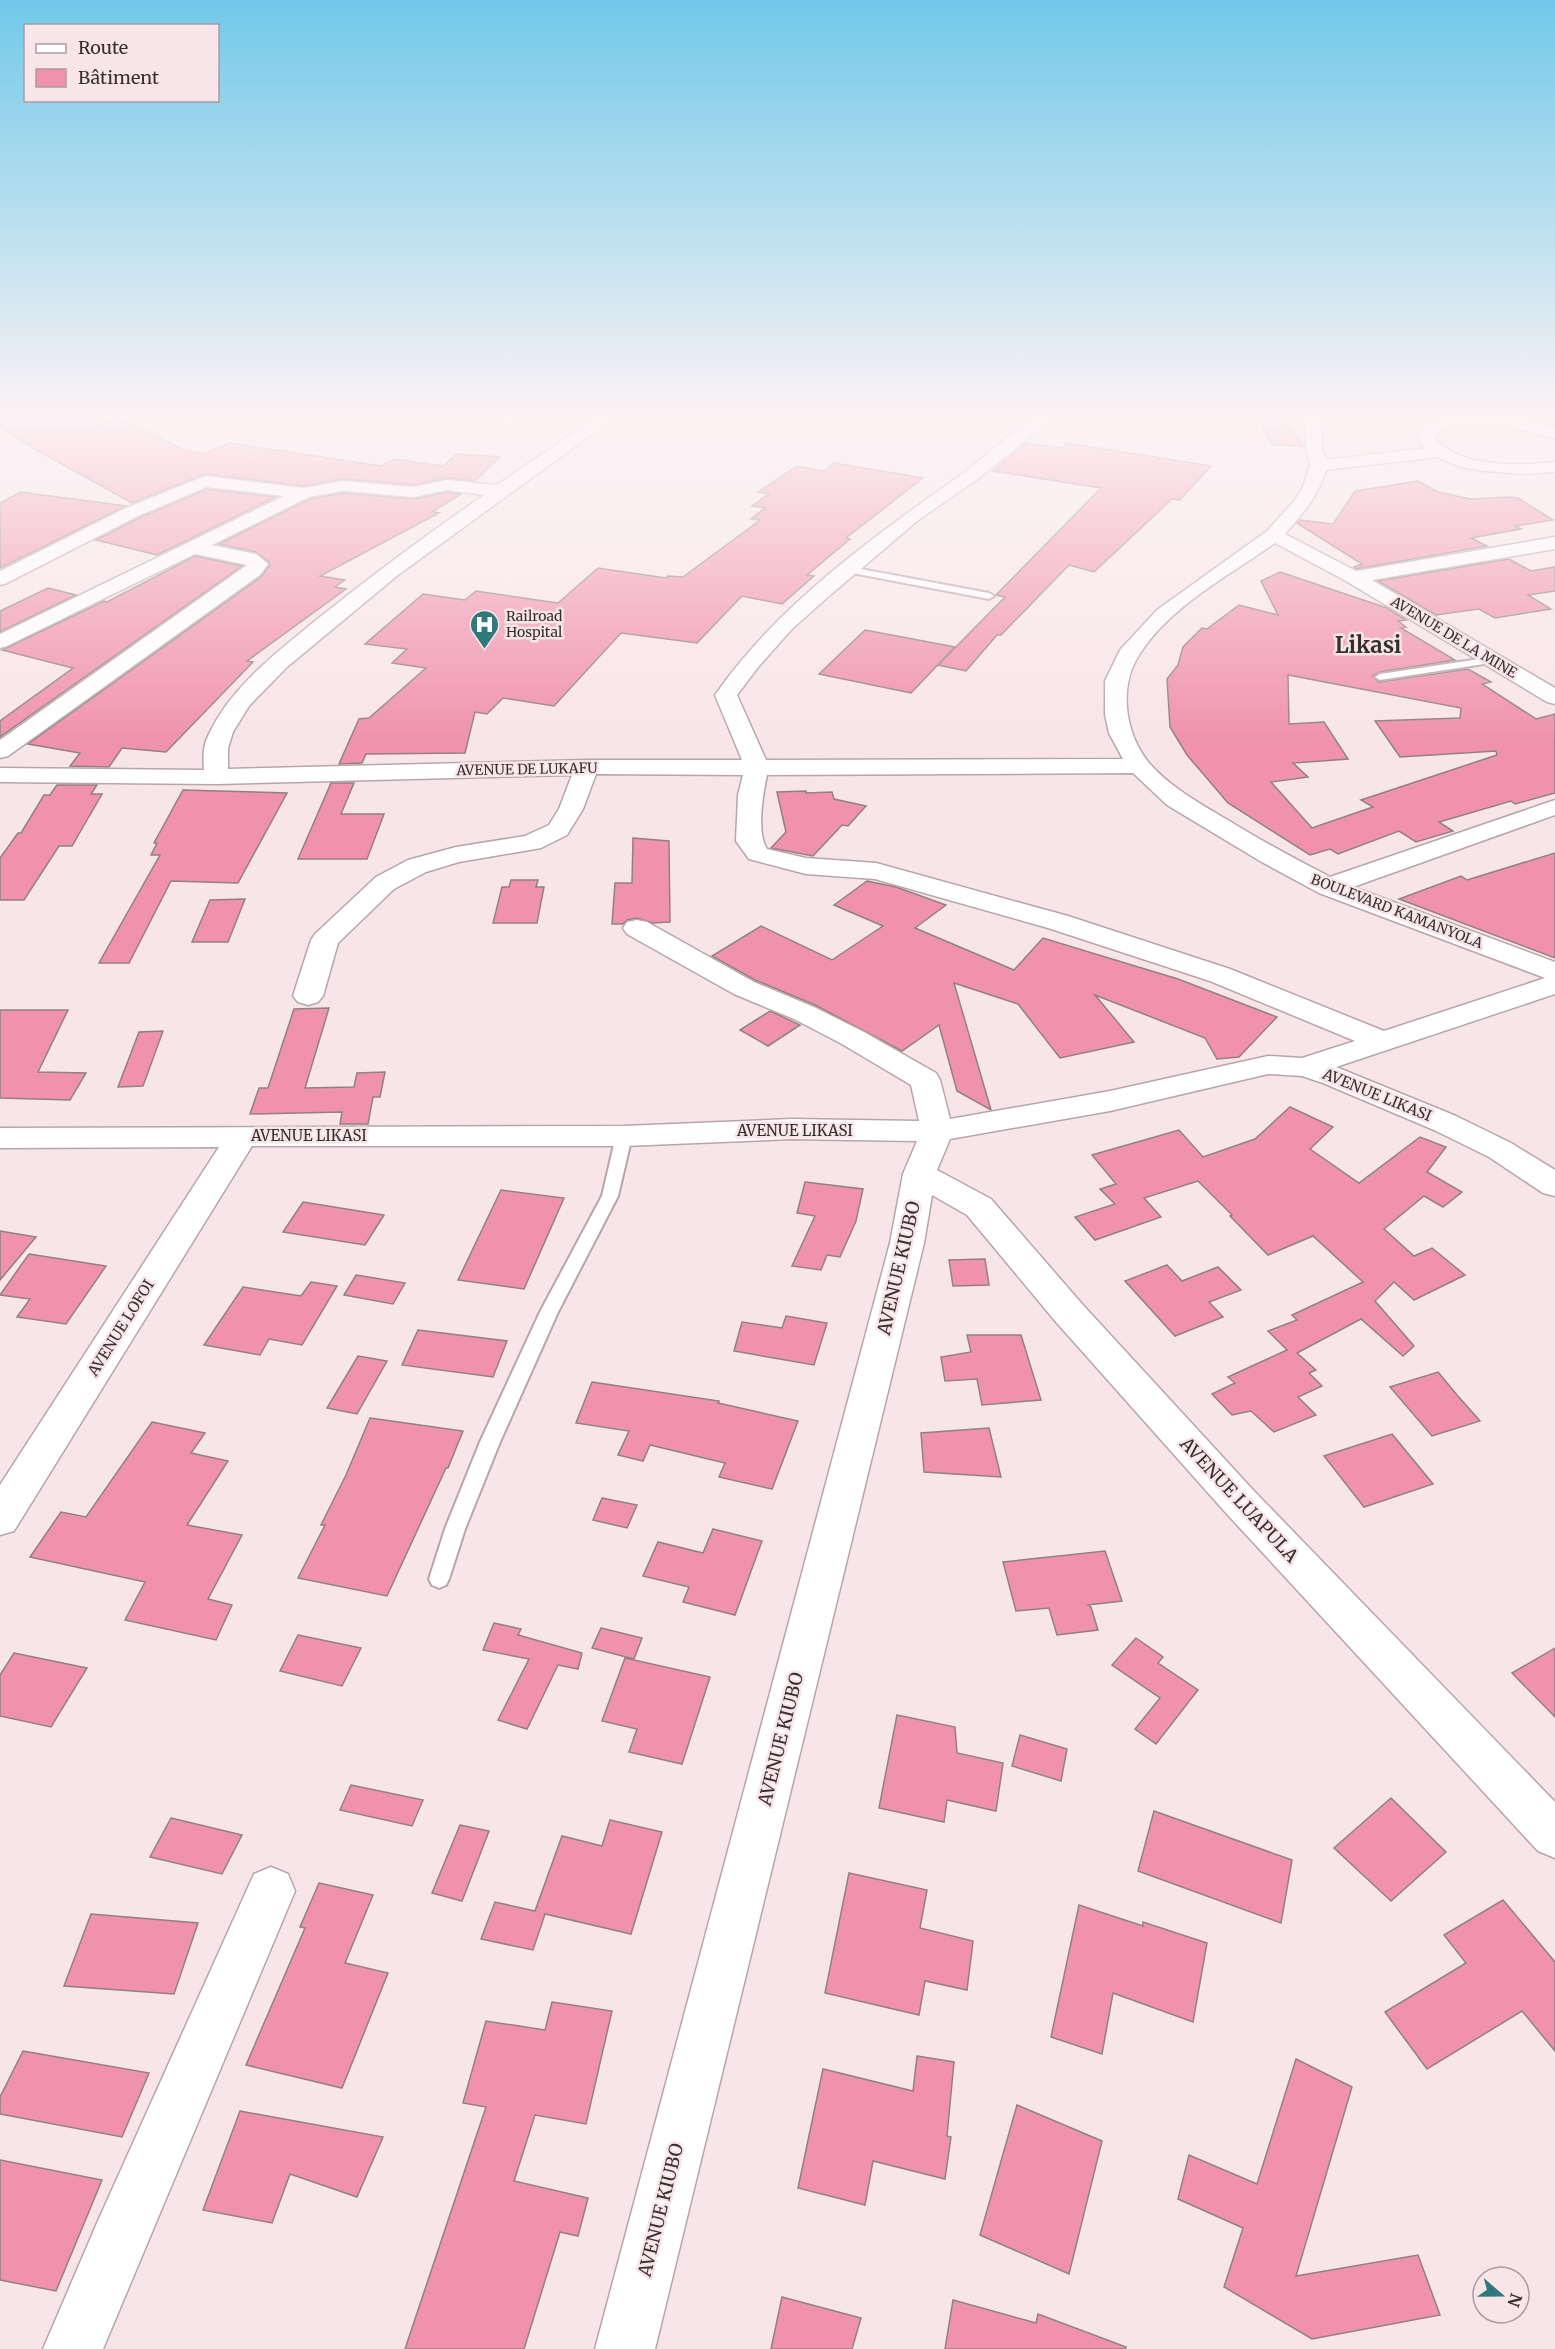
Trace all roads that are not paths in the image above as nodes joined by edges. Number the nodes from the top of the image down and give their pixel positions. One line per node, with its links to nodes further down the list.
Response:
1 (111, 523): 11 (street)
2 (241, 523): 8 (street)
3 (457, 523): 22 (street)
4 (905, 523): 9 (street)
5 (1285, 523): 6 (street, BOULEVARD KAMANYOLA)
6 (1274, 535): 10 (street, AVENUE DE LA MINE); 18 (street, BOULEVARD KAMANYOLA)
7 (1555, 543): 10 (street)
8 (190, 547): 13 (street); 17 (street)
9 (850, 570): 12 (lane); 20 (street)
10 (1353, 577): 14 (street, AVENUE DE LA MINE)
11 (0, 579)
12 (989, 596)
13 (0, 642)
14 (1493, 660): 15 (lane); 16 (street, AVENUE DE LA MINE)
15 (1380, 678)
16 (1555, 697)
17 (0, 751)
18 (1139, 766): 20 (street, AVENUE DE LUKAFU); 24 (street, BOULEVARD KAMANYOLA)
19 (587, 767): 20 (street, AVENUE DE LUKAFU); 22 (street, AVENUE DE LUKAFU); 28 (street)
20 (757, 768): 29 (street)
21 (0, 775): 22 (street, AVENUE DE LUKAFU)
22 (217, 777)
23 (1555, 807): 24 (street)
24 (1328, 887): 26 (street, BOULEVARD KAMANYOLA)
25 (637, 928): 31 (street)
26 (1555, 972)
27 (1555, 984): 29 (street)
28 (308, 996)
29 (1381, 1041): 30 (street)
30 (1304, 1066): 31 (street, AVENUE LIKASI); 36 (street, AVENUE LIKASI)
31 (937, 1131): 33 (street, AVENUE LIKASI); 35 (street, AVENUE KIUBO)
32 (242, 1136): 33 (street, AVENUE LIKASI); 34 (street, AVENUE LIKASI); 37 (street, AVENUE LOFOI)
33 (624, 1136): 38 (lane)
34 (0, 1138)
35 (919, 1174): 39 (street, AVENUE LUAPULA); 42 (street, AVENUE KIUBO)
36 (1555, 1185)
37 (0, 1520)
38 (439, 1579)
39 (1555, 1835)
40 (271, 1891): 41 (street)
41 (73, 2349)
42 (626, 2349)

